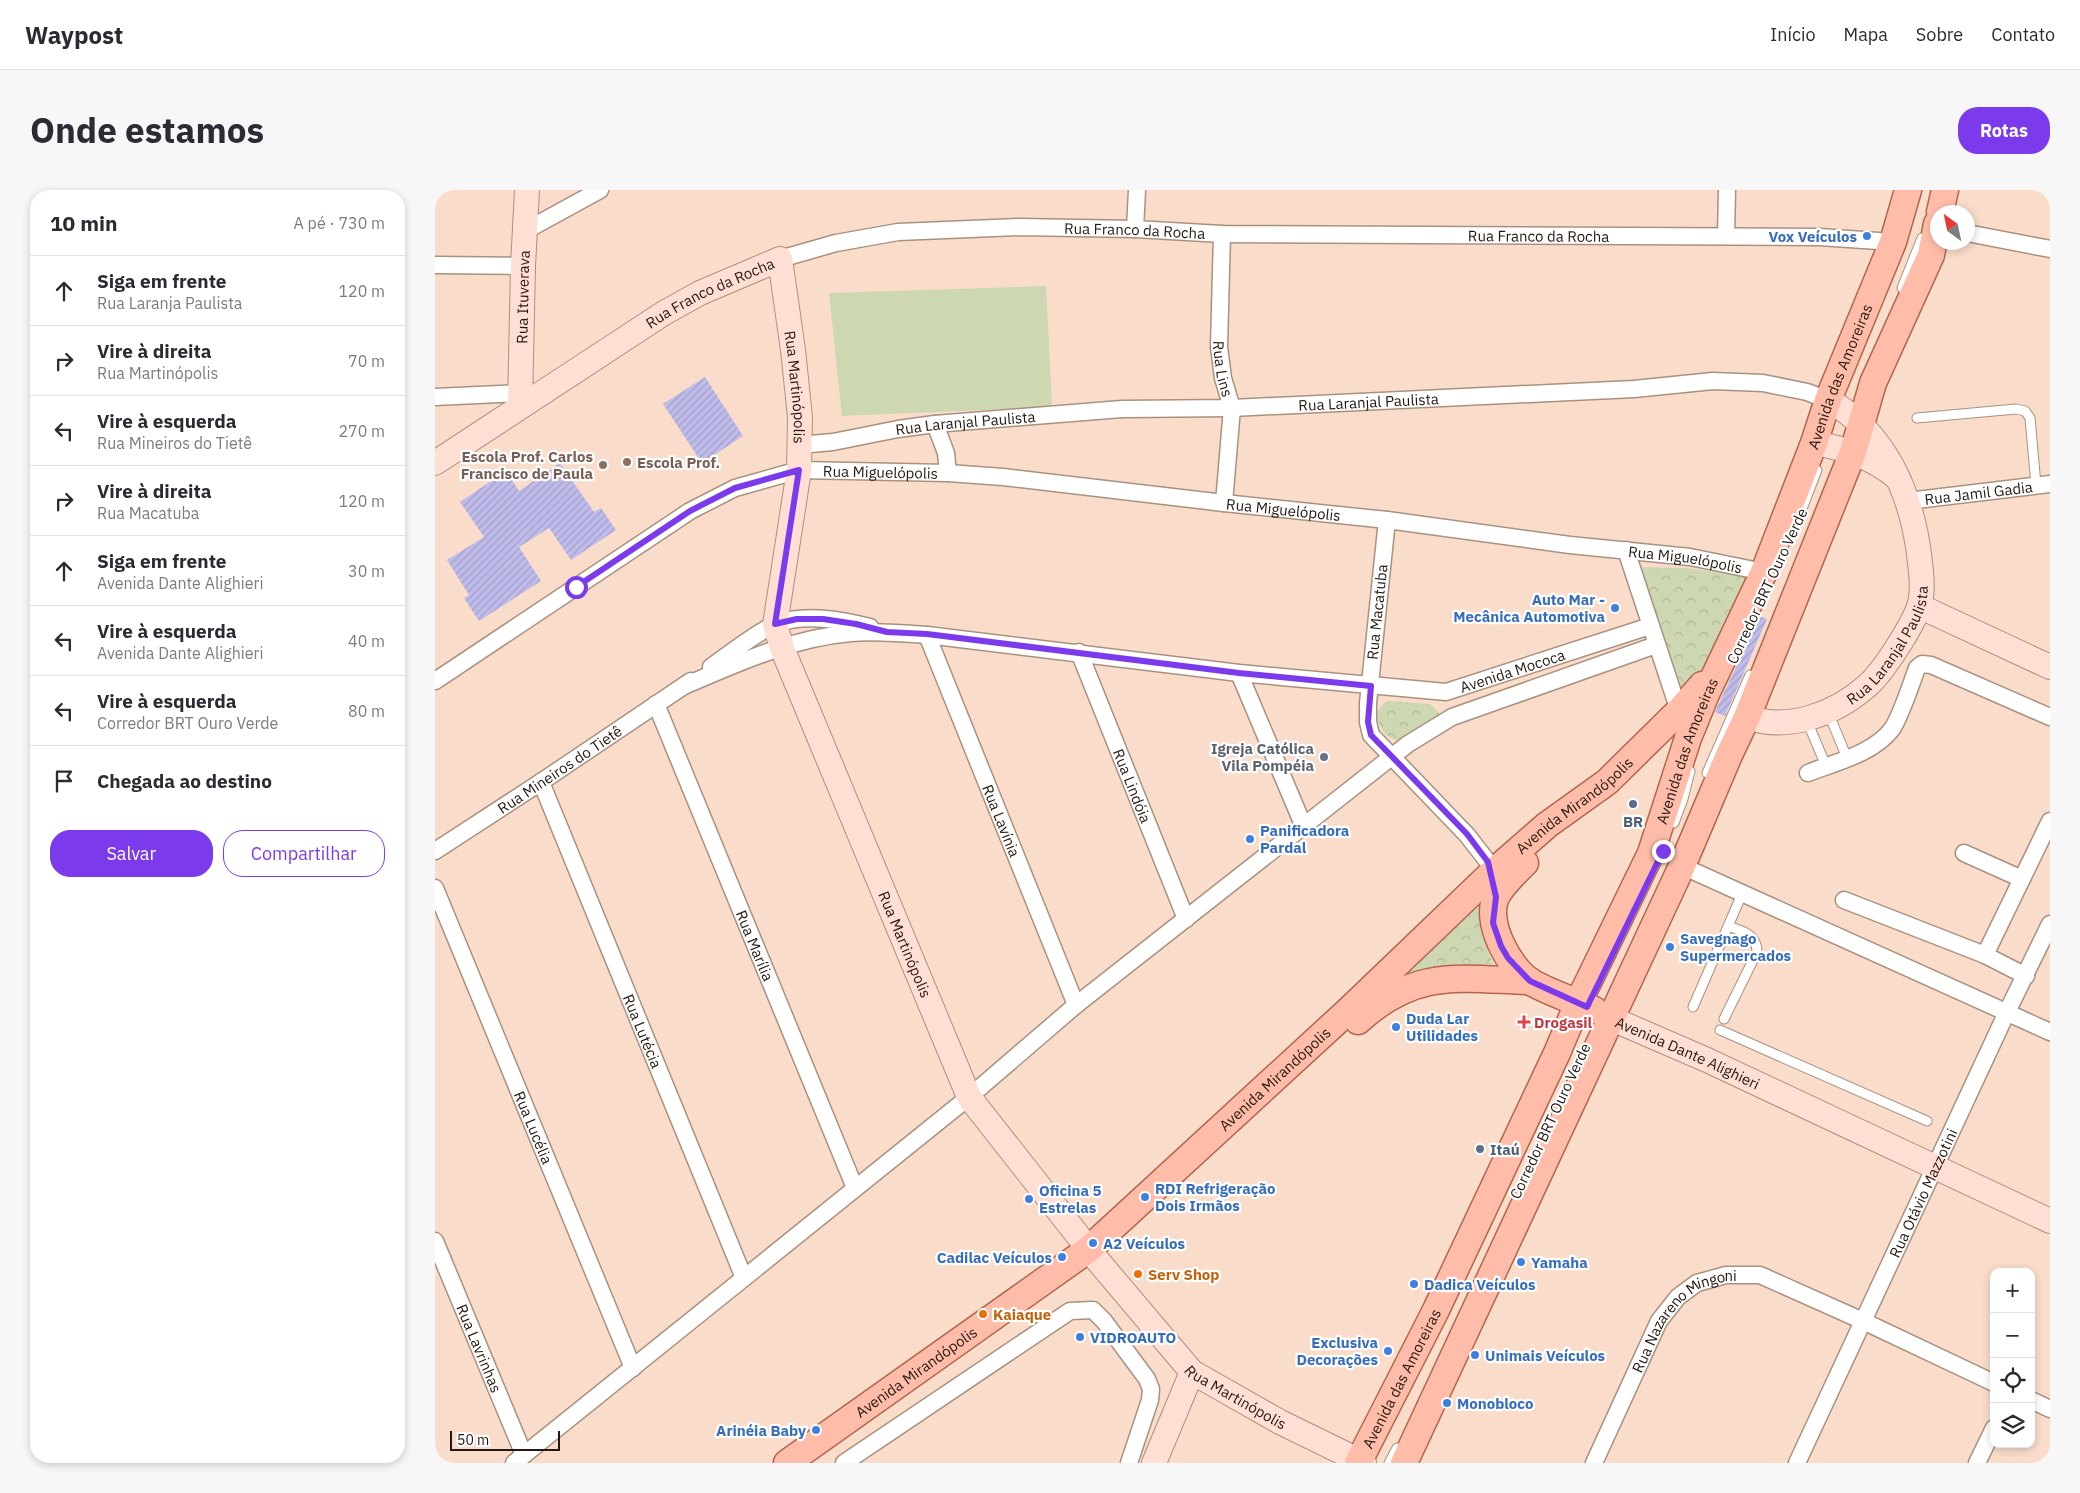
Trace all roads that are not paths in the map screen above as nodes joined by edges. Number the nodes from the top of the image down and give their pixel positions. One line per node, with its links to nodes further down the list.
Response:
1 (527, 190): 11 (street, Rua Ituverava)
2 (600, 190): 11 (street)
3 (1137, 190): 9 (street)
4 (1727, 190): 14 (street)
5 (1908, 190): 15 (main road, Avenida das Amoreiras)
6 (1916, 190): 28 (lane, Corredor BRT Ouro Verde)
7 (1945, 190): 8 (main road, Avenida das Amoreiras)
8 (1940, 205)
9 (1135, 230): 12 (street, Rua Franco da Rocha); 18 (street, Rua Franco da Rocha)
10 (1930, 230): 21 (lane)
11 (525, 231): 20 (street, Rua Ituverava)
12 (1222, 234): 14 (street, Rua Franco da Rocha); 25 (street, Rua Lins)
13 (1975, 235): 16 (street)
14 (1726, 236): 15 (street, Rua Franco da Rocha)
15 (1893, 242): 28 (main road, Avenida das Amoreiras)
16 (2050, 249)
17 (1932, 250): 28 (main road, Avenida das Amoreiras)
18 (780, 259): 24 (street, Rua Franco da Rocha); 29 (street, Rua Martinópolis)
19 (435, 264): 20 (street)
20 (523, 266): 24 (street, Rua Ituverava)
21 (1899, 295)
22 (1878, 349): 28 (lane, Corredor BRT Ouro Verde)
23 (435, 397): 24 (street)
24 (521, 400): 30 (street, Rua Franco da Rocha)
25 (1233, 408): 27 (street, Rua Laranjal Paulista); 28 (street, Rua Laranjal Paulista); 36 (street, Rua Lins)
26 (1917, 418): 34 (lane)
27 (935, 424): 29 (street, Rua Laranjal Paulista); 32 (street)
28 (1839, 431): 35 (street, Rua Laranjal Paulista); 38 (lane, Corredor BRT Ouro Verde); 40 (main road, Avenida das Amoreiras); 62 (main road, Avenida das Amoreiras)
29 (799, 445): 31 (street, Rua Martinópolis)
30 (435, 463)
31 (799, 470): 32 (street, Rua Miguelópolis); 43 (street, Rua Martinópolis); 54 (street, Rua Miguelópolis)
32 (948, 473): 36 (street, Rua Miguelópolis)
33 (1835, 473): 41 (lane, Corredor BRT Ouro Verde)
34 (2043, 484): 35 (street, Rua Jamil Gadia)
35 (1905, 491): 42 (street, Rua Laranjal Paulista)
36 (1224, 503): 37 (street, Rua Miguelópolis)
37 (1387, 520): 39 (street, Rua Miguelópolis); 56 (street, Rua Macatuba)
38 (1797, 522)
39 (1626, 550): 40 (street, Rua Miguelópolis); 44 (street)
40 (1770, 569): 50 (main road, Avenida das Amoreiras)
41 (1791, 580)
42 (1919, 606): 51 (street); 60 (street, Rua Laranjal Paulista)
43 (775, 624): 45 (street, Rua Mineiros do Tietê); 48 (street, Rua Martinópolis); 55 (street, Rua Mineiros do Tietê)
44 (1650, 626): 47 (street); 57 (street, Avenida Mococa)
45 (887, 632): 46 (street, Rua Mineiros do Tietê); 48 (street, Rua Mineiros do Tietê)
46 (927, 634): 49 (street, Rua Mineiros do Tietê); 89 (street, Rua Lavínia)
47 (1656, 645): 59 (street); 61 (street, Avenida Mococa)
48 (782, 648): 55 (street, Rua Mineiros do Tietê); 96 (street, Rua Martinópolis)
49 (1079, 652): 53 (street, Rua Mineiros do Tietê); 83 (street, Rua Lindóia)
50 (1727, 662): 59 (main road, Avenida Mirandópolis); 91 (main road, Avenida das Amoreiras)
51 (2050, 667)
52 (1753, 669): 70 (lane, Corredor BRT Ouro Verde)
53 (1239, 673): 56 (street, Rua Mineiros do Tietê); 72 (street)
54 (435, 681)
55 (684, 686): 58 (street, Rua Mineiros do Tietê)
56 (1371, 686): 57 (street, Avenida Mococa); 64 (street, Rua Macatuba)
57 (1447, 692): 61 (street)
58 (656, 704): 69 (street, Rua Mineiros do Tietê); 99 (street, Rua Marília)
59 (1679, 711): 79 (main road, Avenida Mirandópolis)
60 (1817, 715): 62 (street, Rua Laranjal Paulista); 65 (lane); 67 (lane)
61 (1452, 717): 64 (street, Avenida Mococa)
62 (1747, 717): 76 (main road, Avenida das Amoreiras)
63 (2050, 717): 65 (street)
64 (1391, 757): 72 (street, Avenida Mococa); 79 (street, Rua Macatuba)
65 (1847, 758): 67 (street)
66 (1693, 760): 73 (lane)
67 (1825, 766): 68 (street)
68 (1808, 773)
69 (541, 782): 74 (street, Rua Mineiros do Tietê); 104 (street, Rua Lutécia)
70 (1702, 786)
71 (2050, 821): 78 (street)
72 (1304, 826): 83 (street, Avenida Mococa)
73 (1669, 834)
74 (435, 851)
75 (1964, 853): 78 (street)
76 (1670, 863): 77 (lane); 81 (street); 91 (main road, Avenida das Amoreiras)
77 (1654, 869)
78 (2022, 880): 86 (street)
79 (1493, 885): 88 (main road, Avenida Dante Alighieri); 103 (main road, Avenida Mirandópolis)
80 (435, 888): 108 (street, Rua Lucélia)
81 (1744, 895): 85 (lane); 92 (street)
82 (1844, 900): 86 (street)
83 (1186, 920): 89 (street, Avenida Mococa)
84 (2050, 924): 87 (street, Rua Otávio Mazzotini)
85 (1731, 927): 90 (lane); 93 (lane)
86 (1985, 955): 87 (street)
87 (2026, 976): 92 (street, Rua Otávio Mazzotini)
88 (1530, 981): 91 (main road, Avenida Dante Alighieri); 103 (main road, Avenida Mirandópolis)
89 (1076, 1006): 96 (street, Avenida Mococa)
90 (1693, 1007)
91 (1596, 1009): 98 (street, Avenida Dante Alighieri); 101 (lane, Corredor BRT Ouro Verde); 114 (main road, Avenida das Amoreiras); 117 (main road, Avenida das Amoreiras)
92 (2007, 1012): 95 (street); 98 (street, Rua Otávio Mazzotini)
93 (1724, 1019)
94 (1720, 1030): 97 (lane)
95 (2050, 1032)
96 (969, 1098): 99 (street, Avenida Mococa); 103 (street, Rua Martinópolis)
97 (1927, 1122)
98 (1935, 1168): 100 (street, Avenida Dante Alighieri); 105 (street, Rua Otávio Mazzotini)
99 (855, 1188): 104 (street, Avenida Mococa)
100 (2050, 1221)
101 (1483, 1233)
102 (435, 1241): 116 (street, Rua Lavrinhas)
103 (1094, 1255): 109 (street, Rua Martinópolis); 118 (main road, Avenida Mirandópolis); 119 (main road, Avenida Mirandópolis)
104 (744, 1278): 108 (street, Avenida Mococa)
105 (1863, 1321): 110 (street, Rua Nazareno Mingoni); 123 (street, Rua Nazareno Mingoni); 124 (street, Rua Otávio Mazzotini)
106 (1457, 1326): 107 (lane)
107 (1441, 1360)
108 (633, 1368): 116 (street, Avenida Mococa)
109 (1192, 1372): 115 (street); 117 (street, Rua Martinópolis)
110 (1990, 1381)
111 (2035, 1402): 112 (street)
112 (2050, 1409)
113 (1990, 1436): 125 (street)
114 (1403, 1451): 122 (lane)
115 (1157, 1456): 121 (street)
116 (519, 1459)
117 (1365, 1461)
118 (787, 1463)
119 (813, 1463)
120 (844, 1463): 121 (street)
121 (1130, 1463)
122 (1389, 1463)
123 (1594, 1463)
124 (1797, 1463)
125 (1977, 1463)

